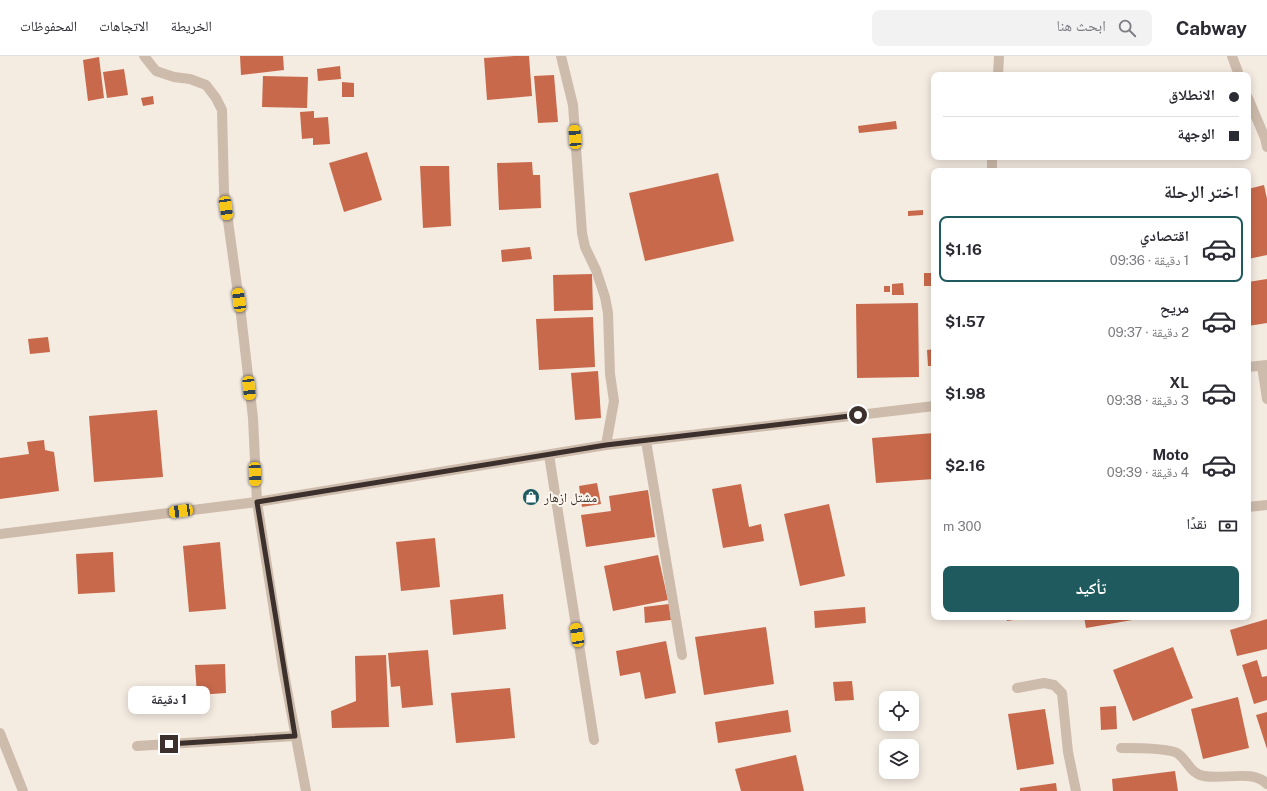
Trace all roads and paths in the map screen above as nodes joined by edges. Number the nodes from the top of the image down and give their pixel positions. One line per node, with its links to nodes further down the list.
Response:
1 (144, 56): 16 (street)
2 (561, 56): 14 (street)
3 (999, 56): 5 (street)
4 (1232, 56): 6 (street)
5 (998, 72)
6 (1238, 72)
7 (1251, 105): 8 (street)
8 (1267, 147)
9 (1264, 365): 10 (street); 11 (street)
10 (1251, 367)
11 (1267, 399)
12 (931, 406): 13 (street)
13 (646, 441): 14 (street); 20 (street)
14 (606, 445): 15 (street)
15 (549, 455): 16 (street); 24 (street)
16 (257, 502): 19 (street); 23 (street)
17 (1267, 505): 18 (street)
18 (1251, 507)
19 (0, 534)
20 (682, 655)
21 (1017, 688): 30 (street)
22 (0, 733): 28 (street)
23 (295, 736): 25 (street); 29 (street)
24 (594, 740)
25 (137, 746)
26 (1121, 748): 27 (street)
27 (1267, 784)
28 (22, 791)
29 (306, 791)
30 (1076, 791)

